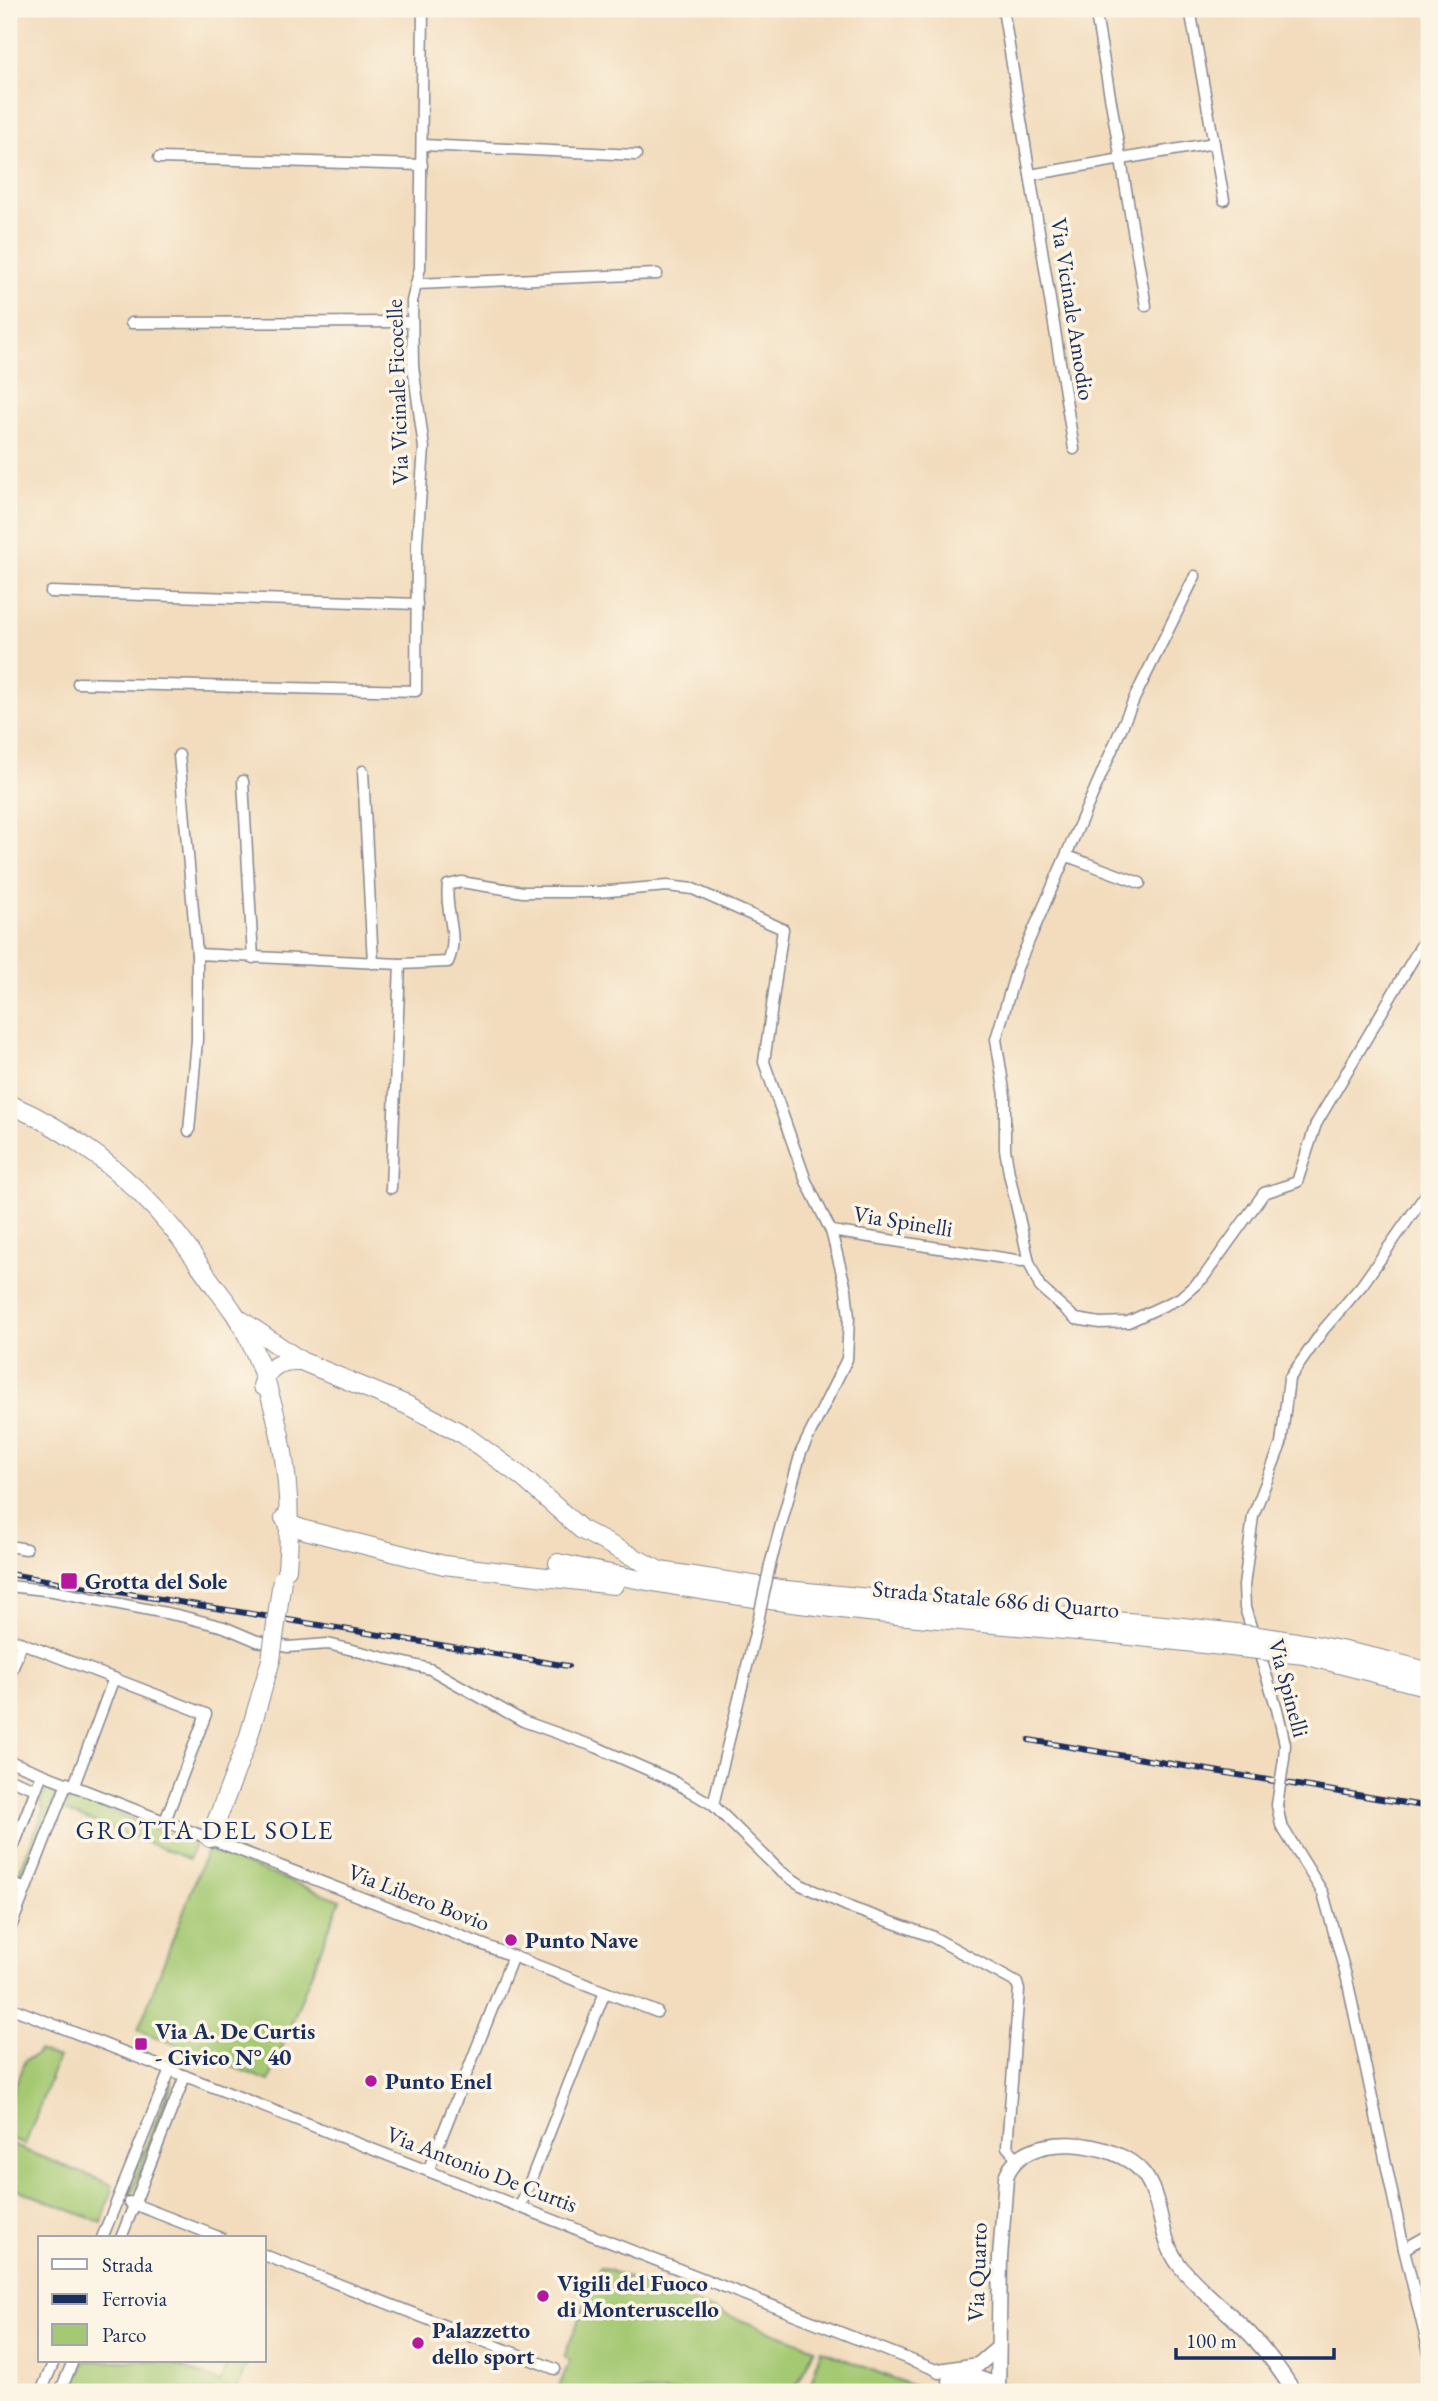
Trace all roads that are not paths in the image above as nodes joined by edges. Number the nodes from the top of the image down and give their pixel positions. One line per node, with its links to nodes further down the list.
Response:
1 (423, 9): 6 (street, Via Vicinale Ficocelle)
2 (1003, 9): 11 (street, Via Vicinale Amodio)
3 (1095, 9): 9 (street)
4 (1190, 9): 5 (street)
5 (1214, 143): 9 (street); 12 (street)
6 (423, 145): 7 (street); 10 (street, Via Vicinale Ficocelle)
7 (636, 155)
8 (159, 158): 10 (street)
9 (1121, 160): 11 (street); 15 (street)
10 (422, 165): 14 (street, Via Vicinale Ficocelle)
11 (1030, 175): 18 (street, Via Vicinale Amodio)
12 (1224, 201)
13 (657, 274): 14 (street)
14 (415, 284): 16 (street, Via Vicinale Ficocelle)
15 (1146, 306)
16 (412, 322): 17 (street); 21 (street, Via Vicinale Ficocelle)
17 (131, 323)
18 (1074, 449)
19 (1195, 576): 26 (street)
20 (51, 592): 21 (street)
21 (416, 604): 22 (street, Via Vicinale Ficocelle)
22 (78, 683)
23 (179, 755): 29 (street)
24 (363, 771): 31 (street)
25 (243, 781): 30 (street)
26 (1067, 856): 27 (street); 38 (street)
27 (1140, 883)
28 (1429, 932): 38 (street)
29 (197, 954): 30 (street); 34 (street)
30 (253, 958): 31 (street)
31 (373, 963): 32 (street)
32 (400, 964): 35 (street); 37 (street)
33 (12, 1106): 39 (highway)
34 (189, 1132)
35 (391, 1188)
36 (1429, 1190): 88 (street, Via Spinelli, bridge)
37 (831, 1231): 38 (street, Via Spinelli); 66 (street, Via Spinelli, bridge)
38 (1025, 1261)
39 (217, 1289): 40 (highway); 43 (highway)
40 (238, 1318): 41 (highway); 42 (highway)
41 (301, 1361): 42 (highway); 52 (highway)
42 (265, 1378): 43 (highway); 44 (highway)
43 (259, 1397): 44 (highway)
44 (274, 1429): 45 (highway); 46 (highway)
45 (279, 1509): 46 (highway); 51 (highway)
46 (291, 1525): 47 (highway); 51 (highway)
47 (319, 1534): 51 (highway); 52 (highway)
48 (9, 1546): 49 (street)
49 (26, 1549)
50 (558, 1563): 52 (highway, Strada Statale 686 di Quarto)
51 (285, 1574): 68 (highway, bridge)
52 (659, 1577): 54 (highway, Strada Statale 686 di Quarto)
53 (9, 1586): 66 (street)
54 (1114, 1628): 57 (highway, Strada Statale 686 di Quarto, bridge); 60 (highway, Strada Statale 686 di Quarto, bridge)
55 (9, 1638): 56 (street)
56 (22, 1643): 58 (street); 59 (street)
57 (1429, 1672)
58 (9, 1678)
59 (114, 1678): 64 (street); 67 (street)
60 (1429, 1687)
61 (9, 1761): 62 (street, Via Libero Bovio)
62 (42, 1774): 64 (street, Via Libero Bovio); 65 (street)
63 (9, 1779): 65 (street)
64 (70, 1784): 67 (street, Via Libero Bovio); 71 (street)
65 (36, 1789): 69 (street)
66 (713, 1805): 79 (street)
67 (165, 1821): 68 (street, Via Libero Bovio)
68 (210, 1838): 73 (street, Via Libero Bovio)
69 (9, 1858)
70 (9, 1882): 71 (street)
71 (26, 1889): 72 (street)
72 (9, 1932)
73 (513, 1956): 74 (street, Via Libero Bovio); 80 (street)
74 (605, 1992): 76 (street, Via Libero Bovio); 83 (street)
75 (9, 2007): 77 (street, Via Antonio De Curtis)
76 (657, 2012)
77 (170, 2070): 78 (street, Via Antonio De Curtis); 81 (street)
78 (185, 2076): 80 (street, Via Antonio De Curtis); 82 (street)
79 (1017, 2158): 90 (street, Via Quarto); 100 (street)
80 (428, 2171): 83 (street, Via Antonio De Curtis)
81 (120, 2198): 82 (street); 85 (street)
82 (134, 2204): 86 (street); 87 (street)
83 (520, 2207): 95 (street, Via Antonio De Curtis)
84 (1429, 2235): 88 (street)
85 (103, 2236)
86 (122, 2236)
87 (216, 2236)
88 (1404, 2249): 91 (street, Via Spinelli)
89 (266, 2256): 94 (street)
90 (998, 2347): 95 (street); 96 (street, Via Quarto)
91 (1429, 2352)
92 (54, 2362): 97 (street)
93 (73, 2362): 98 (street)
94 (555, 2369)
95 (948, 2374): 96 (street); 99 (street)
96 (998, 2391)
97 (41, 2392)
98 (60, 2392)
99 (963, 2392)
100 (1294, 2392)

